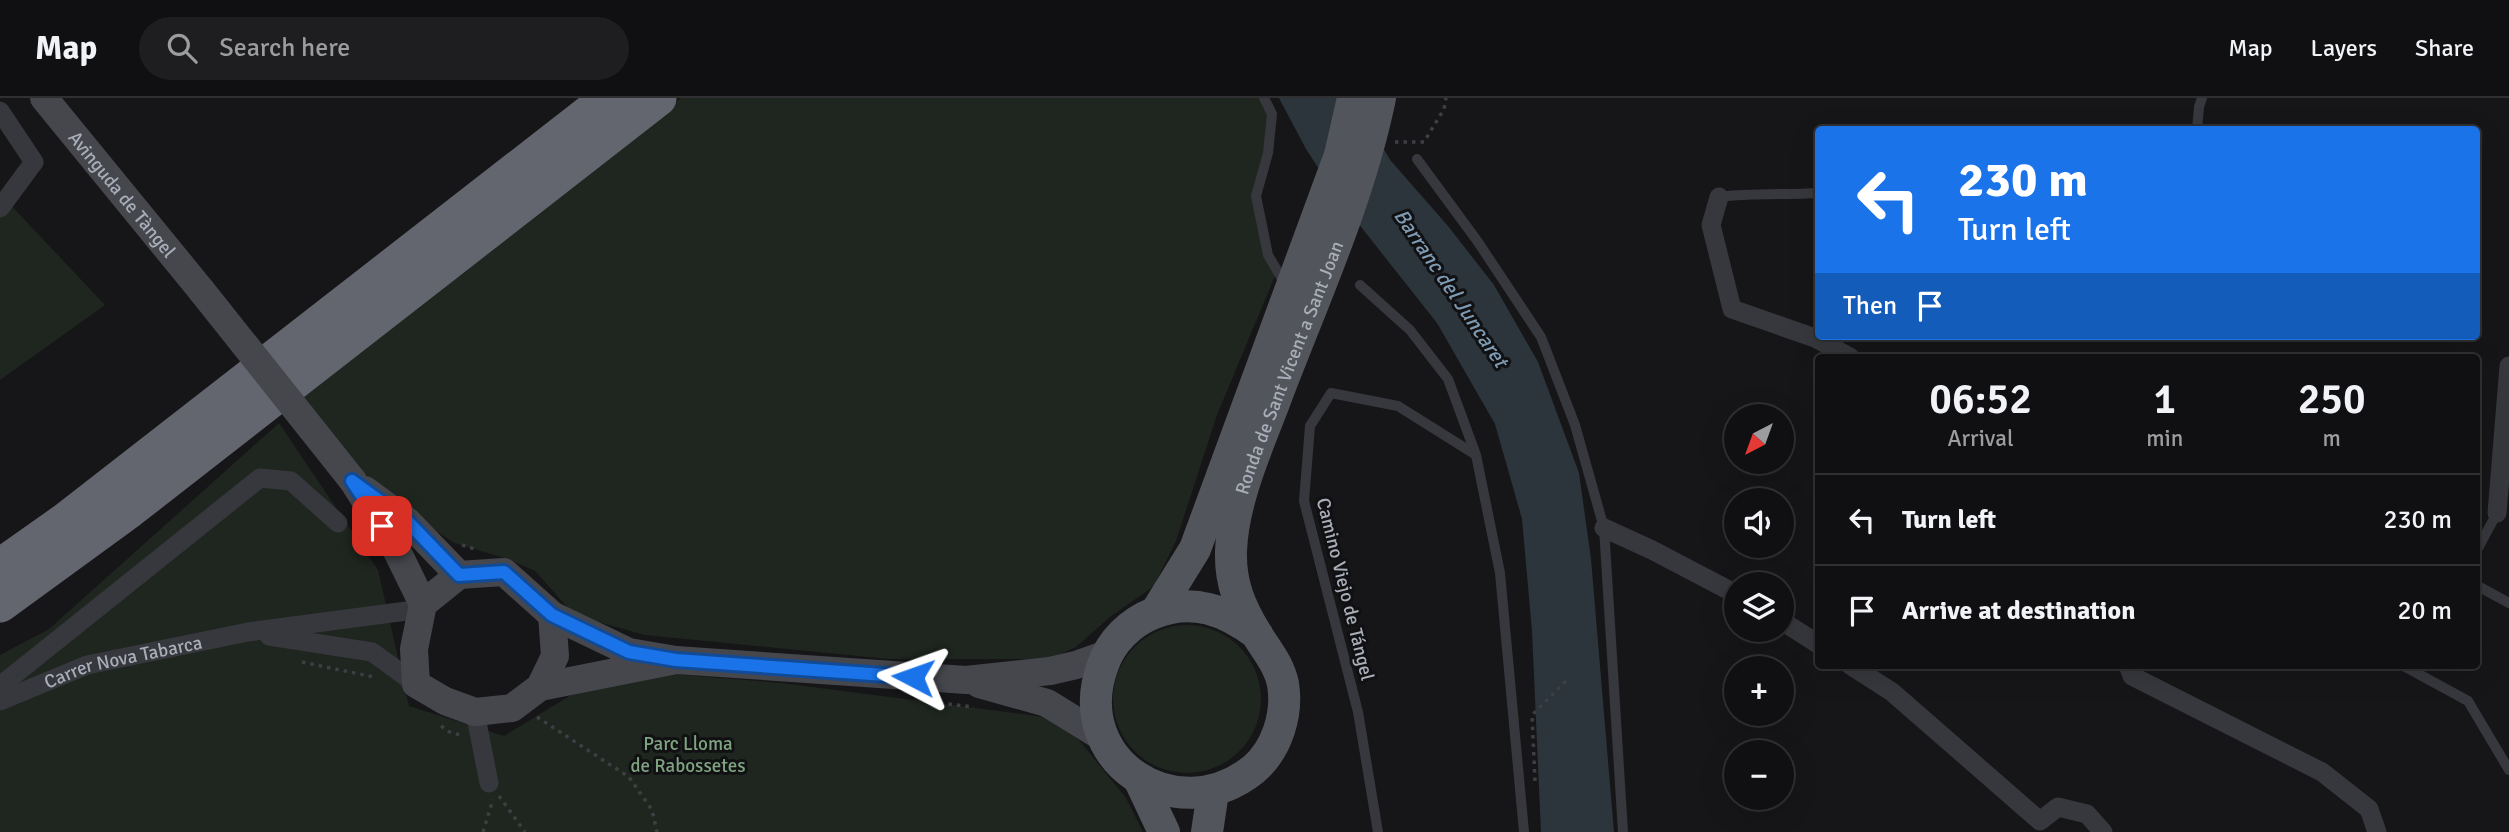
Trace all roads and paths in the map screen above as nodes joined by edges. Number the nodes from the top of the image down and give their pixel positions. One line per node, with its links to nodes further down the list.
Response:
1 (44, 98): 23 (main road, Avinguda de Tàngel, bridge)
2 (609, 98): 30 (highway)
3 (658, 98): 35 (highway)
4 (1264, 98): 17 (lane)
5 (1353, 98): 15 (main road, Ronda de Sant Vicent a Sant Joan)
6 (1446, 98): 9 (path)
7 (2202, 98): 10 (lane)
8 (0, 111): 14 (street)
9 (1381, 122): 15 (main road, Ronda de Sant Vicent a Sant Joan)
10 (2197, 126)
11 (1417, 159): 26 (lane)
12 (1815, 193): 13 (lane)
13 (1719, 197): 18 (street)
14 (0, 208)
15 (1326, 231): 17 (main road, Ronda de Sant Vicent a Sant Joan); 41 (main road, Ronda de Sant Vicent a Sant Joan)
16 (1360, 285): 22 (lane)
17 (1289, 291): 37 (main road, Ronda de Sant Vicent a Sant Joan)
18 (1815, 338)
19 (1819, 340): 20 (street)
20 (1844, 354)
21 (2509, 366): 24 (street)
22 (1476, 455): 63 (lane); 70 (lane, Camino Viejo de Tángel)
23 (352, 481): 31 (main road); 36 (main road)
24 (2497, 513): 28 (lane)
25 (338, 523): 53 (street)
26 (1604, 528): 33 (street); 72 (lane)
27 (454, 543): 29 (path)
28 (2480, 545)
29 (486, 552)
30 (0, 567)
31 (459, 575): 36 (main road); 38 (main road)
32 (2480, 586): 34 (lane)
33 (1724, 588)
34 (2509, 603)
35 (0, 604)
36 (423, 606): 40 (street, Carrer Nova Tabarca); 52 (main road)
37 (1156, 612): 41 (main road, Ronda de Sant Vicent a Sant Joan); 44 (main road, Ronda de Sant Vicent a Sant Joan)
38 (552, 615): 45 (main road); 54 (main road)
39 (1794, 629): 42 (street)
40 (247, 632): 43 (street); 55 (street, Carrer Nova Tabarca)
41 (1257, 634): 62 (main road, Ronda de Sant Vicent a Sant Joan)
42 (1815, 642)
43 (372, 652): 49 (path); 52 (street)
44 (1107, 654): 50 (main road); 58 (main road, Ronda de Sant Vicent a Sant Joan)
45 (676, 660): 50 (main road); 54 (main road)
46 (1856, 669): 64 (street)
47 (2129, 669): 74 (street)
48 (2409, 669): 59 (lane)
49 (371, 676)
50 (966, 680): 58 (main road)
51 (1567, 680): 63 (path)
52 (416, 684): 56 (main road)
53 (0, 686)
54 (540, 687): 56 (main road)
55 (0, 701)
56 (475, 712): 61 (street)
57 (535, 716): 67 (path)
58 (1102, 737): 60 (main road, Ronda de Sant Vicent a Sant Joan)
59 (2509, 770)
60 (1140, 781): 62 (main road, Ronda de Sant Vicent a Sant Joan); 68 (main road, Ronda de Sant Vicent a Sant Joan)
61 (489, 783): 65 (path); 66 (path)
62 (1213, 792): 69 (main road)
63 (1522, 816): 71 (lane)
64 (2033, 826): 73 (street)
65 (482, 832)
66 (525, 832)
67 (657, 832)
68 (1164, 832)
69 (1207, 832)
70 (1378, 832)
71 (1524, 832)
72 (1623, 832)
73 (2103, 832)
74 (2377, 832)

